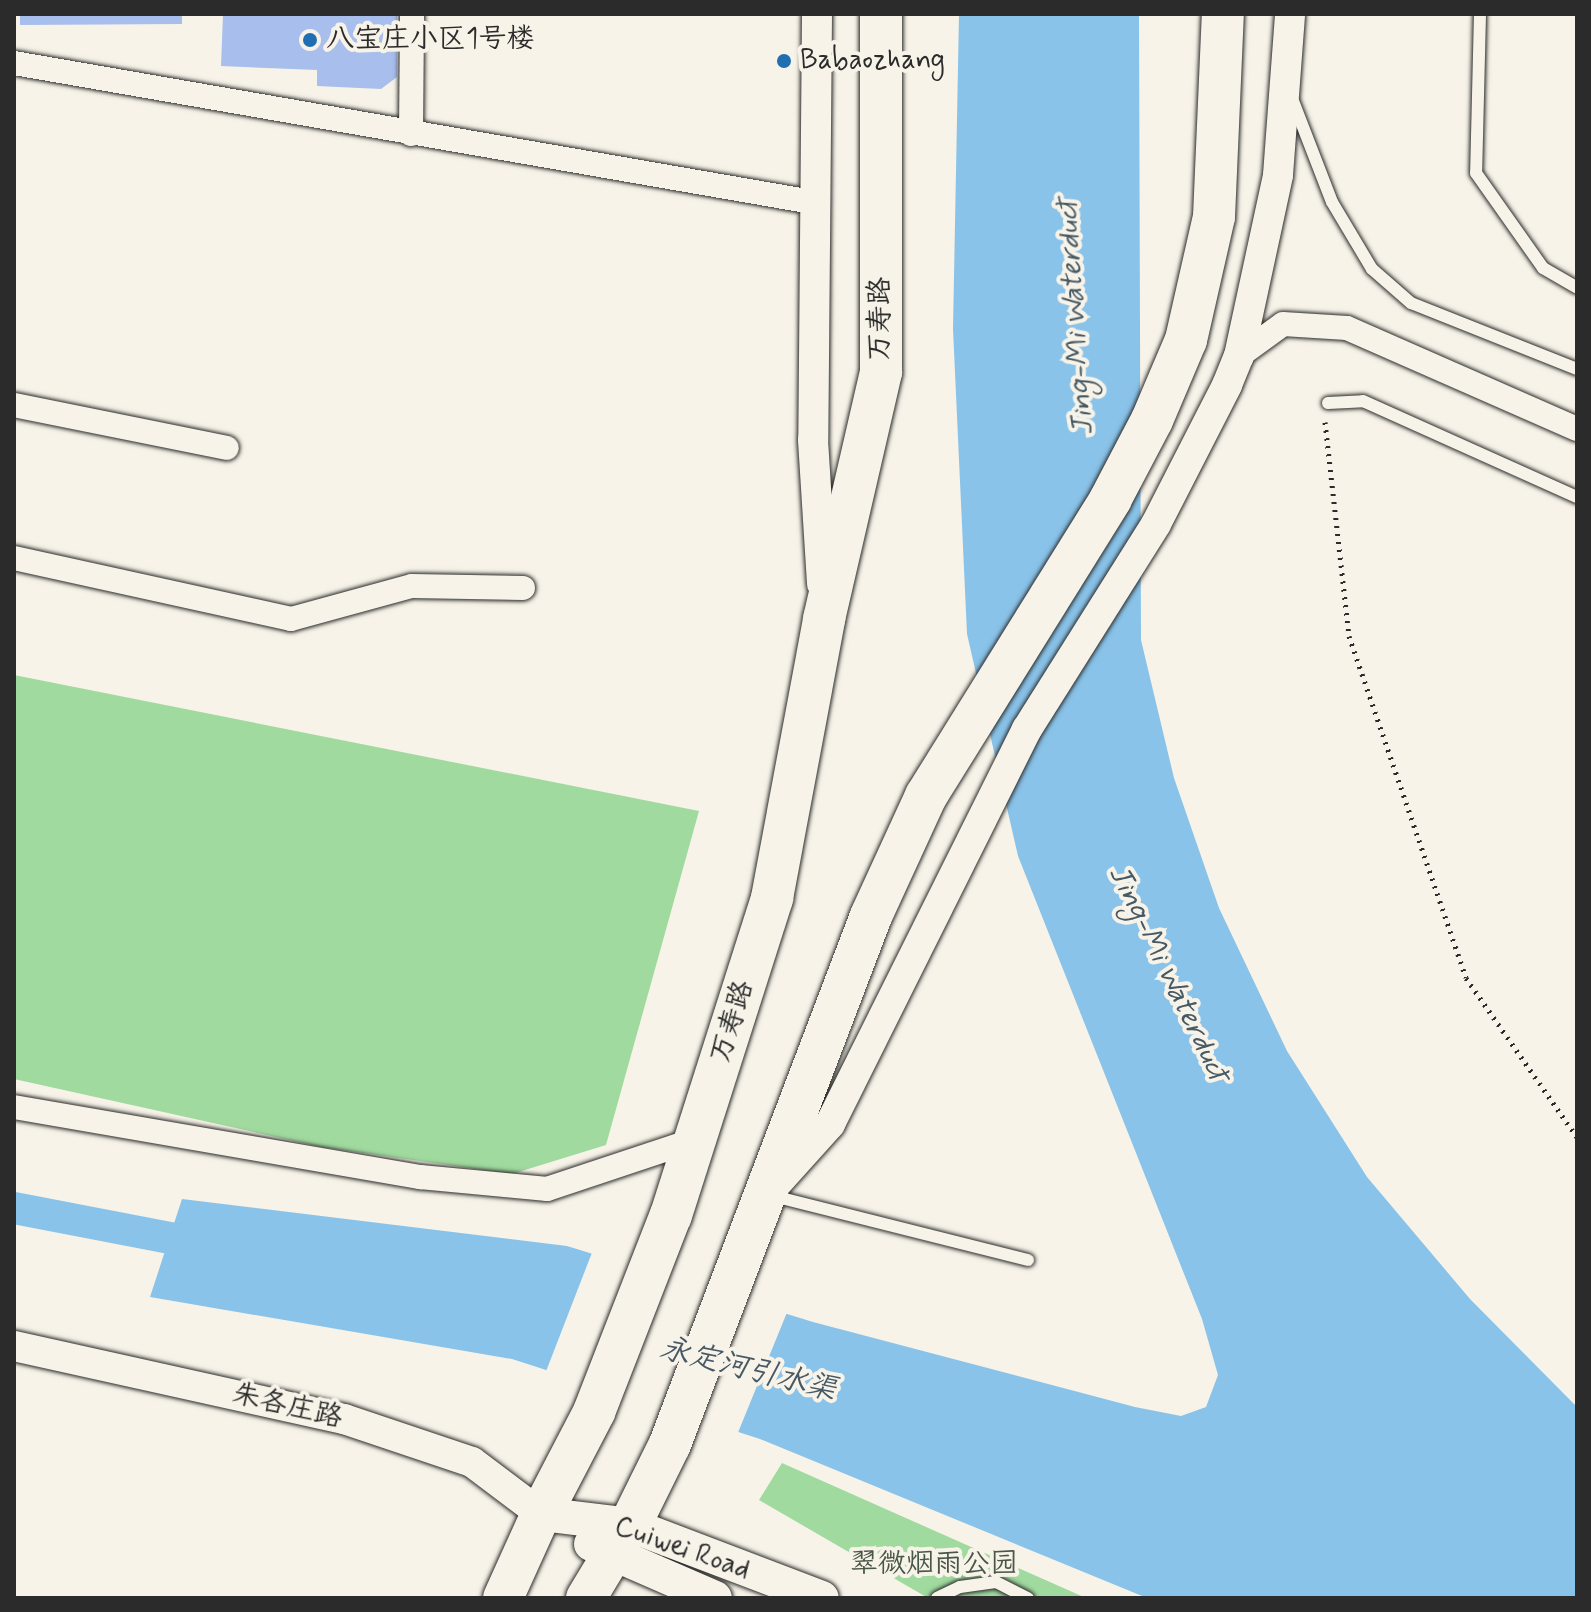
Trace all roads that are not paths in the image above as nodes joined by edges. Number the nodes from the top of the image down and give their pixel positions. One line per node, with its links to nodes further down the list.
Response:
1 (412, 14): 9 (street)
2 (817, 14): 10 (street, 万寿路)
3 (881, 14): 21 (highway, 万寿路)
4 (1223, 14): 24 (highway)
5 (1290, 14): 7 (street)
6 (1480, 14): 11 (lane)
7 (1286, 62): 12 (street); 13 (lane)
8 (14, 63): 9 (street)
9 (411, 134): 10 (street)
10 (818, 203): 21 (street, 万寿路)
11 (1577, 288)
12 (1239, 356): 16 (street); 24 (street)
13 (1577, 369)
14 (1328, 403): 18 (lane)
15 (14, 405): 17 (street)
16 (1577, 429)
17 (227, 448)
18 (1577, 497)
19 (14, 558): 20 (street)
20 (523, 588)
21 (824, 619): 23 (highway, 万寿路)
22 (14, 1107): 23 (street)
23 (697, 1139): 27 (highway, 万寿路)
24 (766, 1194): 25 (lane); 28 (highway)
25 (1028, 1260)
26 (14, 1346): 27 (street, 朱各庄路)
27 (541, 1514): 28 (main road, Cuiwei Road); 29 (main road)
28 (621, 1541): 30 (main road); 31 (main road, Cuiwei Road); 32 (main road, Cuiwei Road)
29 (503, 1598)
30 (586, 1598)
31 (715, 1598)
32 (822, 1598)
33 (937, 1598): 34 (lane)
34 (1028, 1598)

